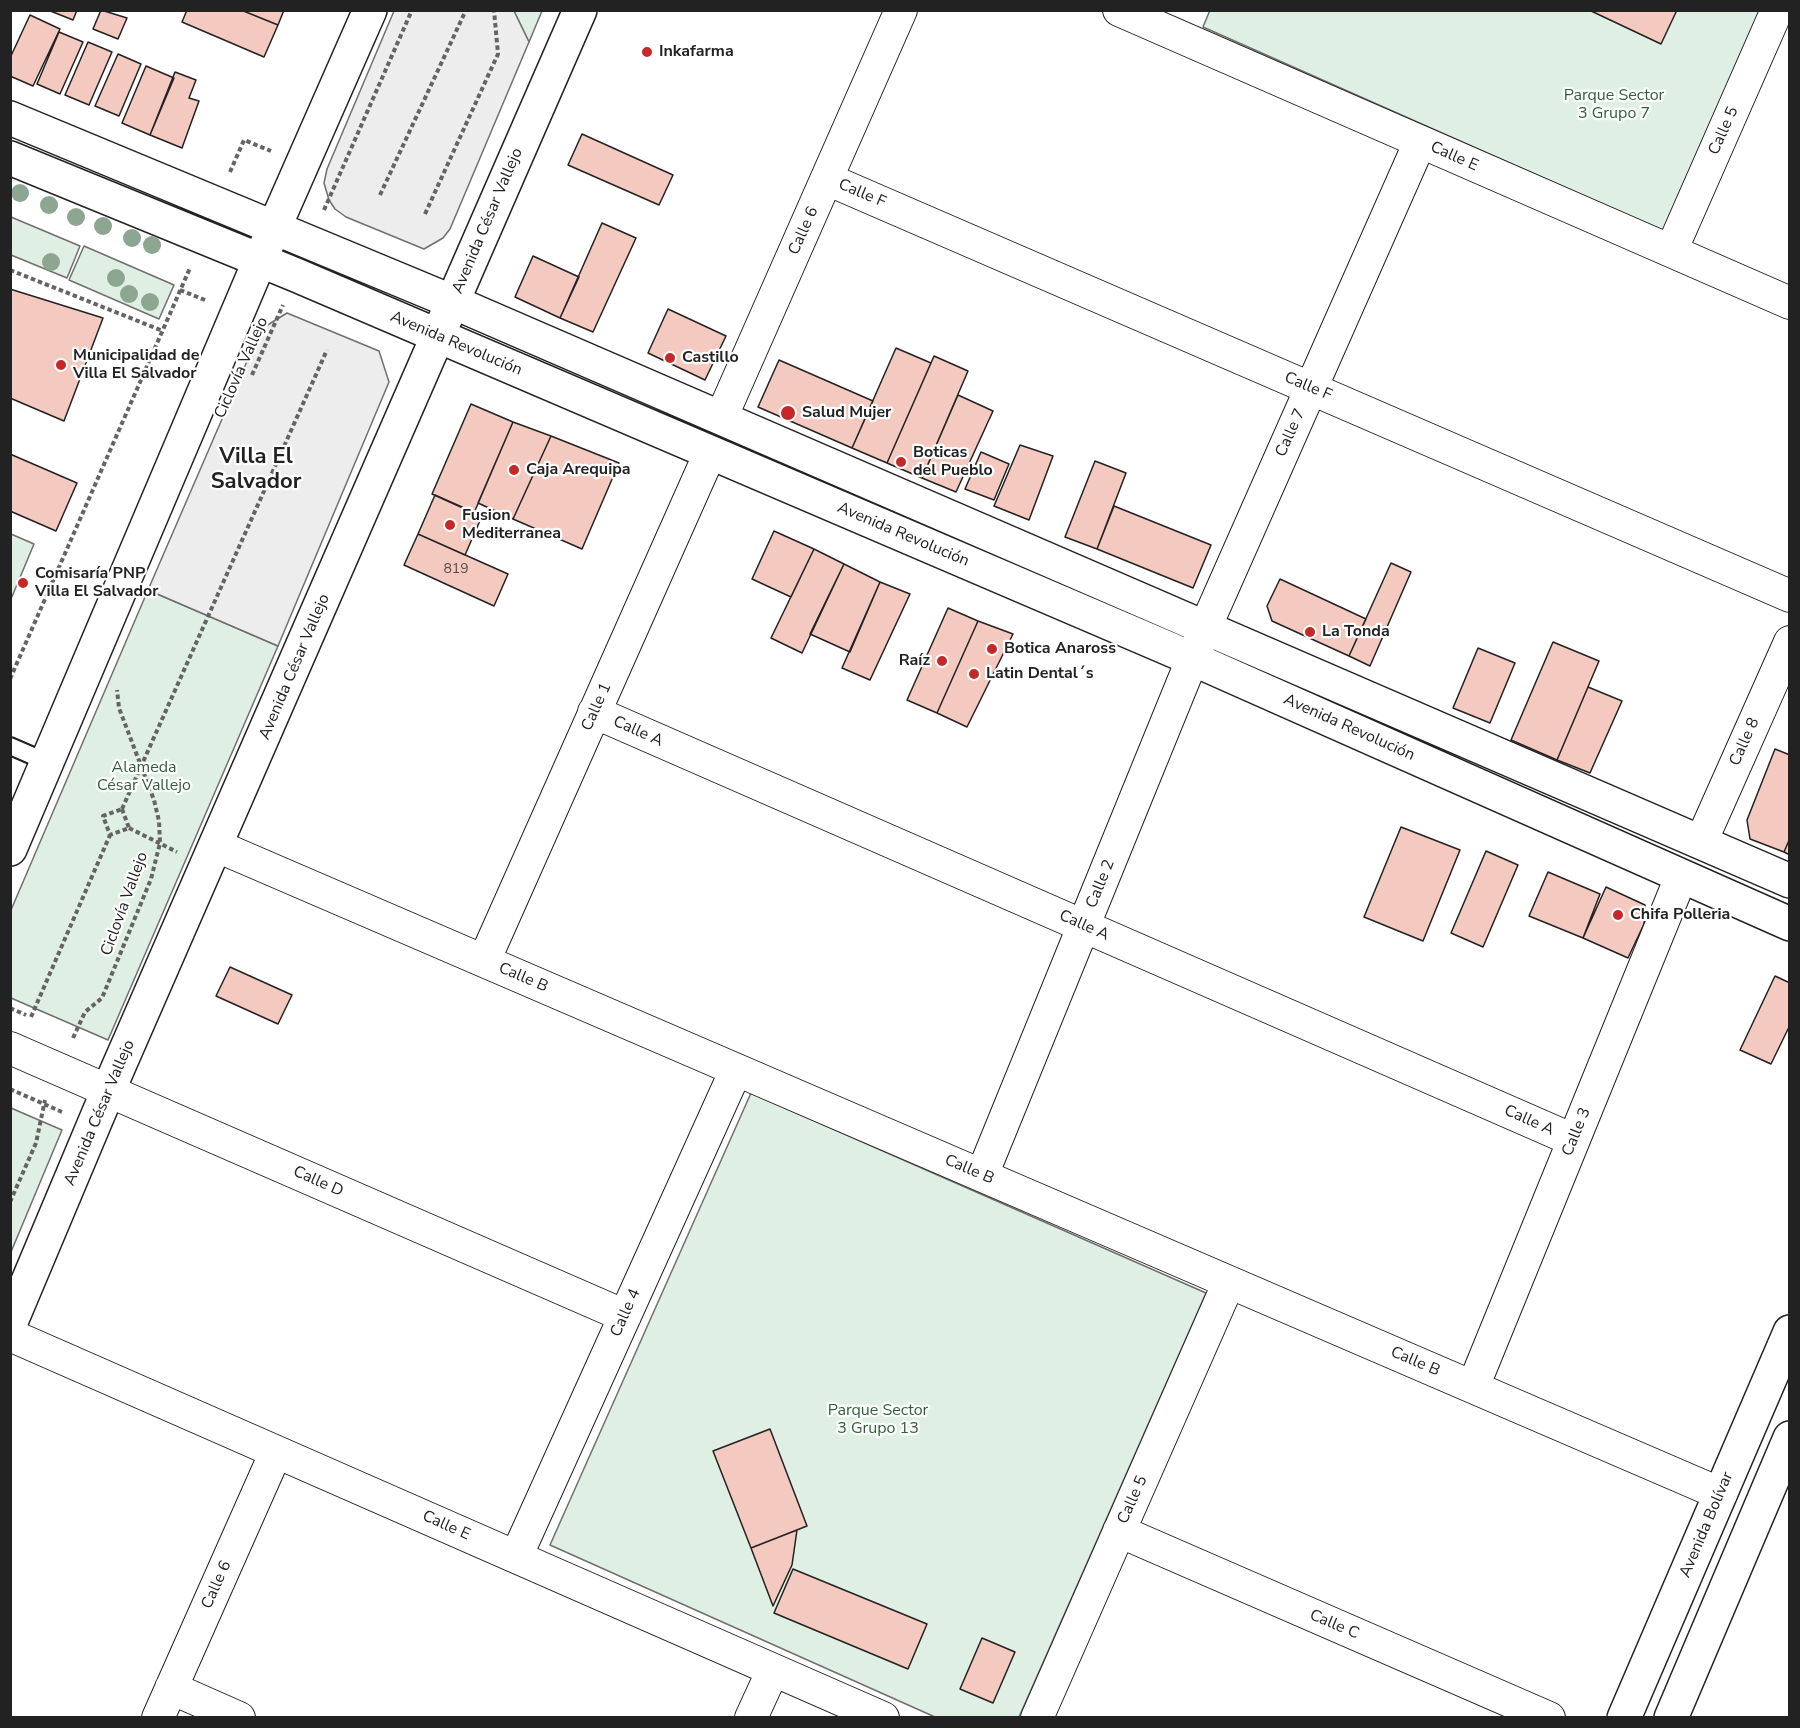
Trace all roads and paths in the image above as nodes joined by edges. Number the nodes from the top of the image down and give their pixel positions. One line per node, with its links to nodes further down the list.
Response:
1 (370, 10): 13 (street)
2 (412, 10): 20 (path)
3 (466, 10): 15 (path)
4 (494, 10): 17 (path)
5 (580, 10): 25 (street, Avenida César Vallejo)
6 (901, 10): 14 (street, Calle 6)
7 (1119, 10): 9 (street, Calle E)
8 (1780, 16): 21 (street, Calle 5)
9 (1178, 22): 11 (street, Calle E)
10 (10, 118): 16 (street, Avenida Revolución)
11 (1420, 142): 21 (street, Calle E); 31 (street, Calle 7)
12 (10, 158): 19 (street, Avenida Revolución)
13 (302, 164): 16 (path); 18 (street)
14 (827, 179): 31 (street, Calle F); 32 (street, Calle 6)
15 (380, 195)
16 (217, 204): 18 (street, Avenida Revolución)
17 (425, 214)
18 (275, 227): 20 (street, Avenida Revolución); 22 (street)
19 (203, 237): 22 (street, Avenida Revolución); 27 (path)
20 (310, 242): 25 (street, Avenida Revolución)
21 (1671, 251): 26 (street, Calle E)
22 (260, 260): 24 (street, Avenida Revolución); 42 (street)
23 (10, 270): 27 (path)
24 (296, 275): 28 (street, Avenida Revolución); 30 (path, Ciclovía Vallejo)
25 (453, 302): 28 (street, Avenida César Vallejo); 32 (street, Avenida Revolución)
26 (1790, 303)
27 (163, 331): 38 (path)
28 (438, 337): 33 (street, Avenida Revolución); 50 (street, Avenida César Vallejo)
29 (327, 350): 43 (path)
30 (249, 381)
31 (1311, 388): 34 (street, Calle F); 35 (street, Calle 7)
32 (721, 418): 35 (street, Avenida Revolución)
33 (710, 453): 37 (street, Avenida Revolución); 40 (street, Calle 1)
34 (1790, 596)
35 (1205, 628): 37 (street, Calle 7); 47 (street, Avenida Revolución)
36 (1790, 642): 47 (street, Calle 8)
37 (1193, 659): 51 (street, Avenida Revolución); 54 (street, Calle 2)
38 (10, 680)
39 (117, 681): 43 (path, Ciclovía Vallejo)
40 (594, 712): 54 (street, Calle A); 55 (street, Calle 1)
41 (10, 746): 42 (lane)
42 (47, 762): 49 (street)
43 (142, 767): 44 (path); 48 (path, Ciclovía Vallejo)
44 (122, 809): 45 (path); 46 (path)
45 (129, 828): 46 (path); 48 (path)
46 (111, 835): 56 (path)
47 (1701, 842): 52 (street, Avenida Revolución)
48 (160, 843): 50 (path); 58 (path, Ciclovía Vallejo)
49 (10, 849)
50 (213, 857): 55 (street, Calle B); 61 (street, Avenida César Vallejo)
51 (1681, 877): 53 (street, Avenida Revolución); 64 (street, Calle 3)
52 (1790, 881)
53 (1790, 924)
54 (1084, 926): 64 (street, Calle A); 65 (street, Calle 2)
55 (484, 961): 59 (street, Calle B)
56 (31, 1017)
57 (10, 1048): 58 (street, Calle D)
58 (58, 1069): 61 (street, Calle D); 62 (path, Ciclovía Vallejo)
59 (736, 1070): 65 (street, Calle B); 68 (street, Calle 4)
60 (10, 1089): 62 (path)
61 (108, 1091): 63 (street, Avenida César Vallejo); 68 (street, Calle D)
62 (43, 1104): 63 (path); 66 (path, Ciclovía Vallejo)
63 (94, 1126): 69 (street, Avenida César Vallejo)
64 (1573, 1140): 72 (street, Calle 3)
65 (982, 1176): 67 (street, Calle B)
66 (10, 1202)
67 (1228, 1282): 72 (street, Calle B); 76 (street, Calle 5)
68 (625, 1316): 77 (street, Calle 4)
69 (10, 1324)
70 (1790, 1332): 75 (street, Avenida Bolívar)
71 (10, 1335): 74 (street, Calle E)
72 (1473, 1387): 75 (street, Calle B)
73 (1790, 1438): 87 (street)
74 (276, 1452): 77 (street, Calle E); 79 (street, Calle 6)
75 (1721, 1494): 86 (street, Avenida Bolívar)
76 (1119, 1532): 84 (street, Calle 5); 85 (street, Calle C)
77 (516, 1557): 78 (street, Calle E)
78 (773, 1670): 82 (street); 83 (street, Calle E)
79 (171, 1688): 80 (street, Calle 6); 81 (street)
80 (158, 1718)
81 (239, 1718)
82 (751, 1718)
83 (883, 1718)
84 (1037, 1718)
85 (1548, 1718)
86 (1624, 1718)
87 (1671, 1718)

